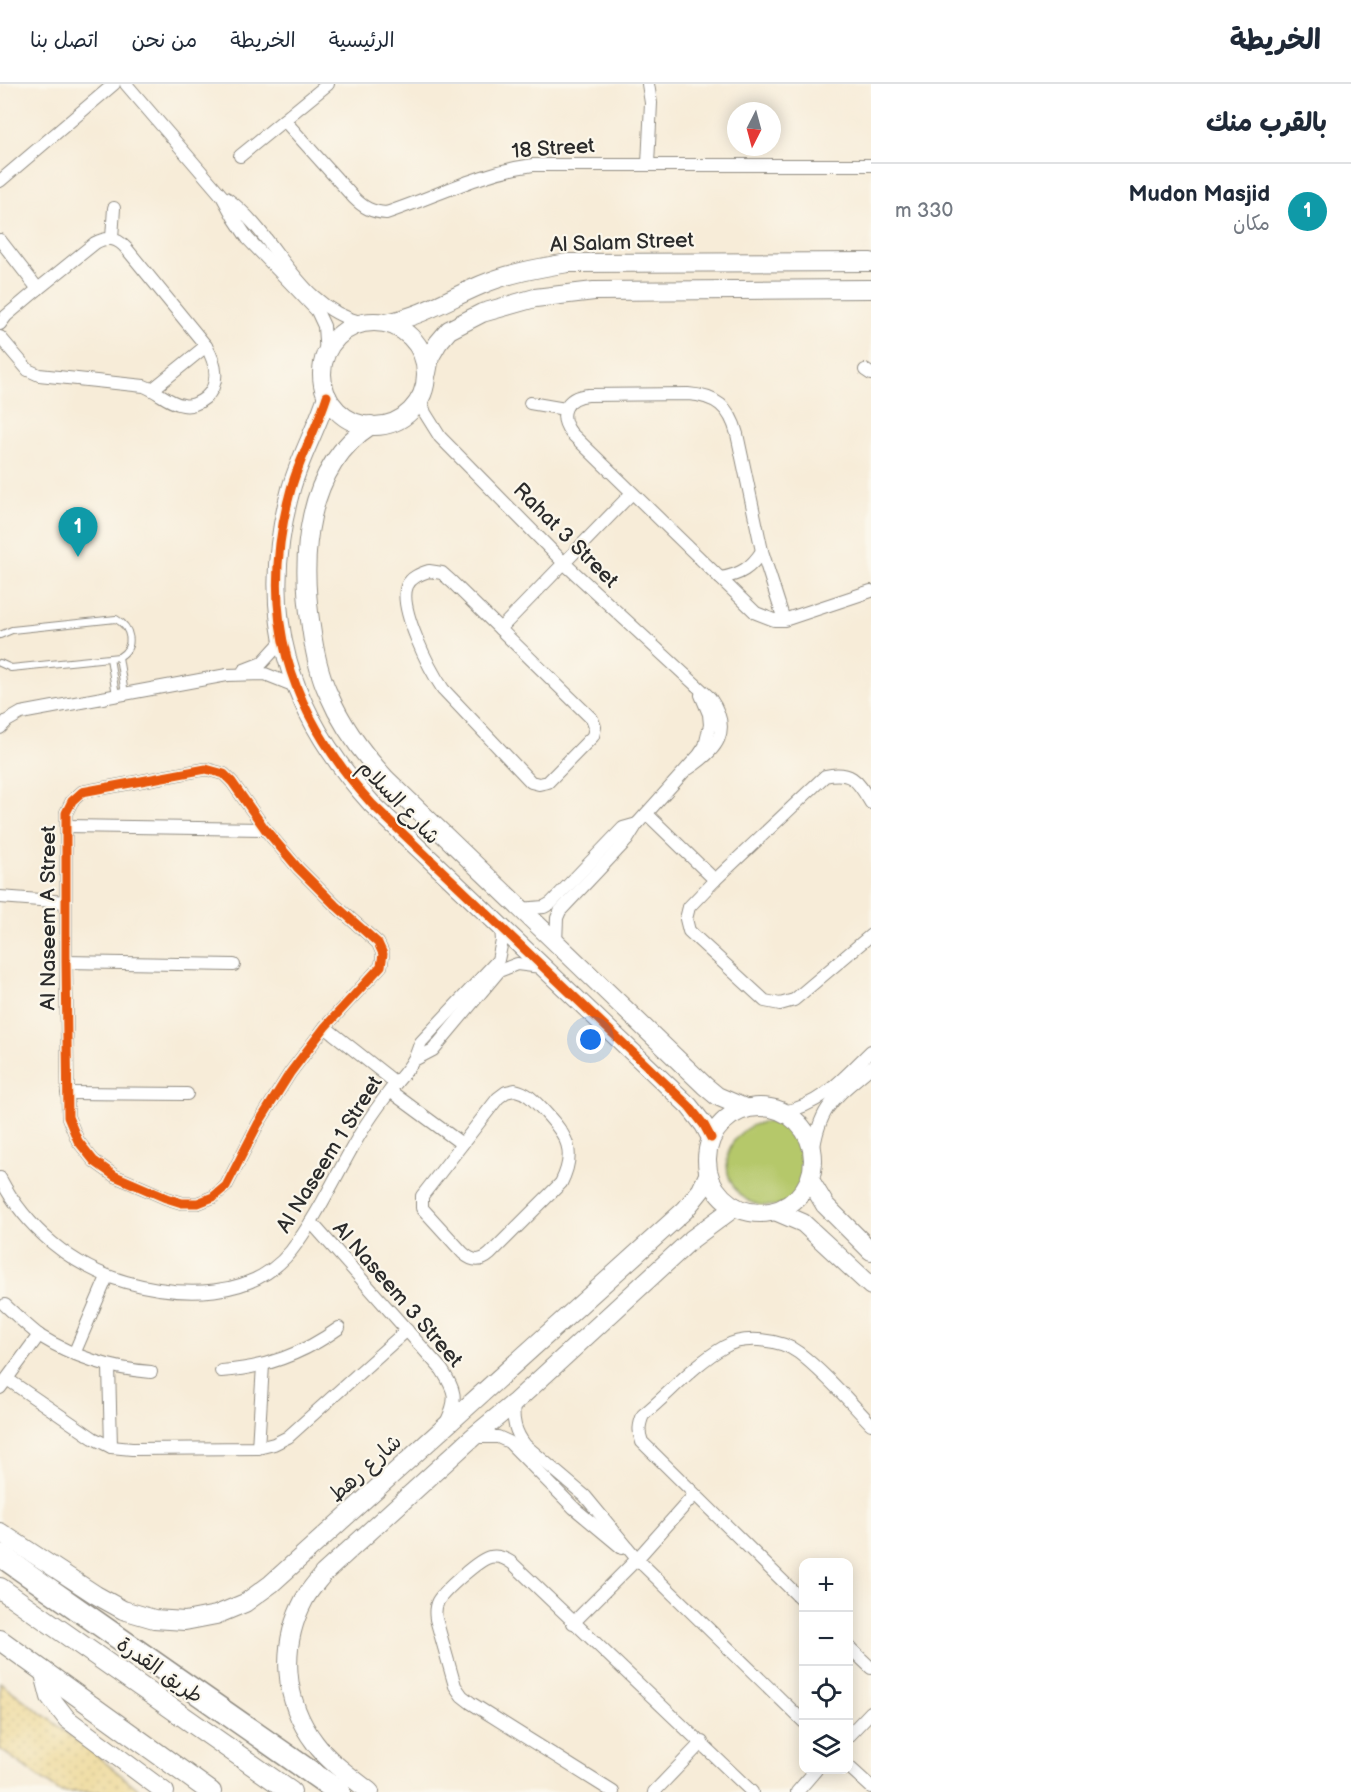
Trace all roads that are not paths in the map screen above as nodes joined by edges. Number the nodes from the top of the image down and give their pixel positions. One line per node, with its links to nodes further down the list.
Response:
1 (114, 84): 9 (street)
2 (126, 84): 10 (street)
3 (328, 84): 5 (street)
4 (648, 84): 7 (street)
5 (284, 120): 6 (street); 7 (street, 18 Street)
6 (240, 156)
7 (648, 164): 8 (street, 18 Street)
8 (871, 165)
9 (0, 182)
10 (222, 196): 12 (street); 15 (street)
11 (114, 208): 13 (street)
12 (264, 236): 15 (street); 19 (street)
13 (112, 238): 17 (street); 23 (street)
14 (0, 240): 17 (street)
15 (253, 244): 24 (street)
16 (871, 262): 20 (street, Al Salam Street)
17 (38, 289): 21 (street)
18 (871, 289): 25 (street)
19 (363, 323): 20 (street); 24 (street)
20 (386, 323): 25 (street)
21 (0, 324)
22 (0, 337): 26 (street)
23 (206, 346): 26 (street); 26 (street)
24 (326, 356): 27 (street)
25 (427, 373): 28 (street)
26 (153, 389)
27 (327, 396): 31 (street); 40 (street, شارع السلام)
28 (420, 398): 31 (street); 34 (street, Rahat 3 Street)
29 (530, 403): 30 (street)
30 (565, 409): 32 (street); 33 (street)
31 (371, 425): 56 (street, شارع السلام)
32 (631, 494): 34 (street); 35 (street)
33 (762, 550): 35 (street); 37 (street)
34 (564, 563): 38 (street); 49 (street, Rahat 3 Street)
35 (720, 578): 37 (street)
36 (871, 591): 37 (street)
37 (784, 620)
38 (500, 629): 38 (street)
39 (0, 635): 41 (lane)
40 (282, 641): 44 (street); 45 (street, شارع السلام)
41 (119, 657): 42 (lane); 46 (lane)
42 (110, 658): 43 (lane); 46 (lane)
43 (0, 663)
44 (227, 675): 45 (street); 46 (street)
45 (295, 686): 57 (street, شارع السلام)
46 (121, 694): 47 (street)
47 (0, 728)
48 (871, 803): 52 (street)
49 (647, 814): 52 (street); 53 (street, Rahat 3 Street)
50 (66, 826): 51 (street, Al Naseem A Street); 51 (street, Al Naseem A Street); 55 (street, Al Naseem A Street)
51 (265, 829): 64 (street, Al Naseem A Street)
52 (716, 880): 58 (street)
53 (580, 882): 56 (street, Rahat 3 Street); 59 (street, Rahat 3 Street)
54 (0, 897): 55 (street, Al Naseem A Street)
55 (66, 902): 60 (street, Al Naseem A Street)
56 (520, 909): 59 (street, شارع السلام)
57 (501, 927): 62 (street, شارع السلام); 63 (street, Al Naseem 1 Street)
58 (871, 935)
59 (556, 943): 73 (street, شارع السلام)
60 (66, 962): 61 (street, Al Naseem A Street); 71 (street, Al Naseem A Street)
61 (234, 965)
62 (541, 967): 63 (street, Al Naseem 1 Street); 75 (street, شارع السلام)
63 (462, 1006): 65 (street, Al Naseem 1 Street); 66 (street, Al Naseem 1 Street)
64 (325, 1027): 70 (street); 71 (street, Al Naseem A Street)
65 (434, 1027): 66 (street); 68 (street, Al Naseem 1 Street)
66 (445, 1037): 68 (street, Al Naseem 1 Street)
67 (871, 1051): 74 (street)
68 (414, 1060): 70 (street, Al Naseem 1 Street)
69 (871, 1067): 77 (street)
70 (393, 1087): 76 (street); 83 (street, Al Naseem 1 Street)
71 (67, 1093): 72 (street)
72 (187, 1094)
73 (745, 1108): 74 (street); 75 (street)
74 (784, 1112): 77 (street)
75 (711, 1138): 78 (street)
76 (462, 1144): 76 (street)
77 (813, 1154): 80 (street)
78 (708, 1175): 81 (street); 99 (street, شارع رهط)
79 (0, 1178): 85 (street, Al Naseem 1 Street)
80 (810, 1180): 82 (street); 84 (street)
81 (735, 1207): 82 (street); 97 (street)
82 (775, 1211): 86 (street)
83 (311, 1222): 85 (street, Al Naseem 1 Street); 89 (street, Al Naseem 3 Street)
84 (871, 1251)
85 (107, 1276): 91 (street)
86 (871, 1286)
87 (5, 1305): 90 (street)
88 (339, 1328): 92 (street)
89 (407, 1330): 99 (street, Al Naseem 3 Street); 102 (street)
90 (39, 1335): 91 (street); 96 (street)
91 (74, 1354): 93 (street)
92 (263, 1365): 94 (street); 102 (street)
93 (109, 1366): 95 (street); 101 (street)
94 (221, 1371)
95 (151, 1372)
96 (3, 1384): 101 (street)
97 (514, 1403): 100 (street); 104 (street)
98 (871, 1424): 103 (street)
99 (445, 1426): 106 (street, شارع رهط)
100 (473, 1437): 105 (street); 127 (street)
101 (111, 1447): 102 (street)
102 (258, 1448)
103 (694, 1495): 108 (street); 110 (street)
104 (585, 1496): 105 (street); 108 (street)
105 (574, 1508): 108 (street)
106 (0, 1532)
107 (0, 1555): 126 (highway)
108 (637, 1559): 111 (street); 117 (street)
109 (0, 1588): 125 (main road, طريق القدرة)
110 (799, 1597)
111 (573, 1623): 119 (street); 128 (street)
112 (0, 1640): 115 (main road)
113 (853, 1650): 114 (street)
114 (871, 1668)
115 (43, 1671): 123 (street); 124 (main road)
116 (871, 1712): 118 (street)
117 (802, 1720)
118 (853, 1732)
119 (702, 1742): 129 (street); 130 (street)
120 (853, 1770): 122 (street)
121 (813, 1774): 131 (street)
122 (871, 1787)
123 (165, 1792)
124 (211, 1792)
125 (291, 1792)
126 (339, 1792)
127 (369, 1792)
128 (614, 1792)
129 (654, 1792)
130 (752, 1792)
131 (797, 1792)

